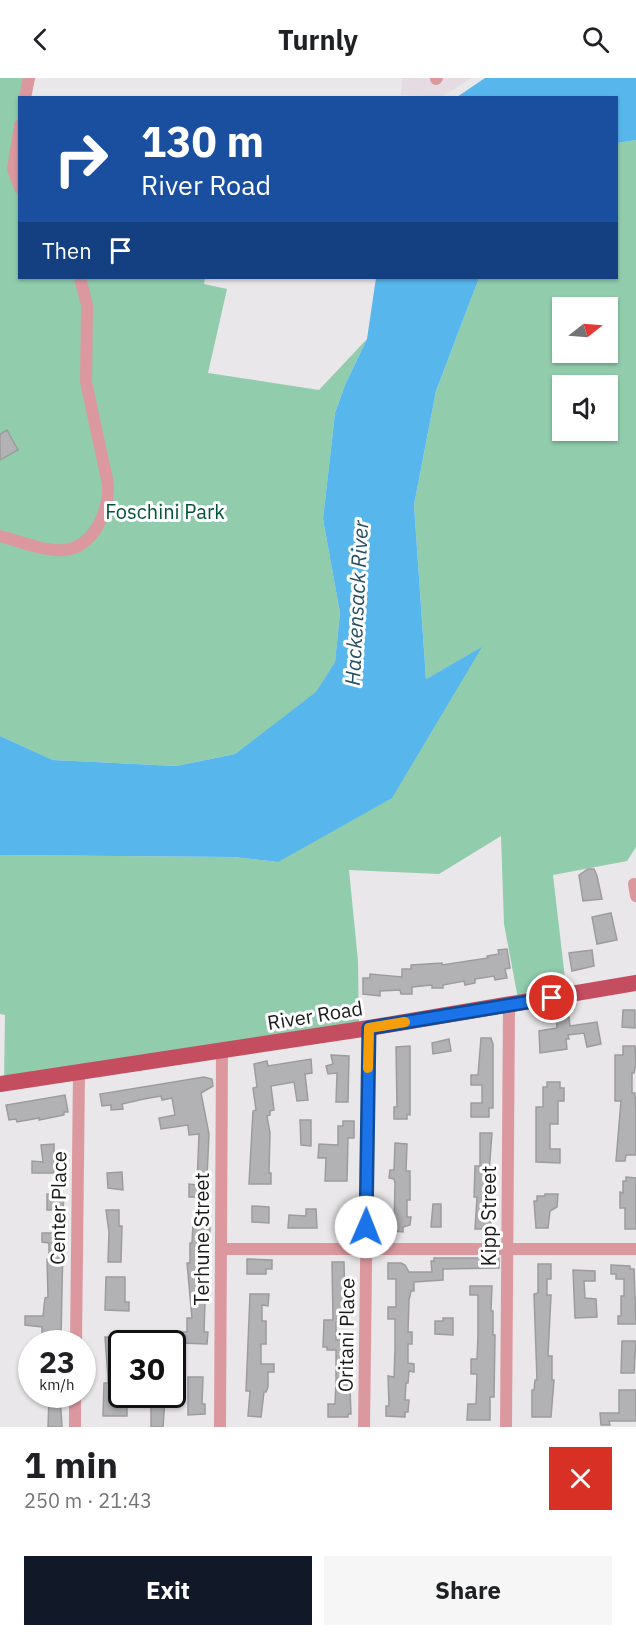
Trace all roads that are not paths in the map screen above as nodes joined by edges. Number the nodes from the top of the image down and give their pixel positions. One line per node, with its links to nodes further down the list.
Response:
1 (28, 78): 2 (street)
2 (25, 96)
3 (18, 134): 4 (street)
4 (18, 183)
5 (80, 279): 6 (street)
6 (0, 536)
7 (636, 983): 8 (main road, River Road)
8 (509, 1005): 9 (main road, River Road); 16 (street, Kipp Street)
9 (369, 1028): 10 (main road, River Road); 14 (street, Oritani Place)
10 (222, 1051): 11 (main road, River Road); 13 (street, Terhune Street)
11 (79, 1072): 12 (main road, River Road); 17 (street, Center Place)
12 (0, 1084)
13 (221, 1249): 14 (street); 20 (street, Terhune Street)
14 (366, 1249): 16 (street); 21 (street, Oritani Place)
15 (636, 1249): 16 (street)
16 (507, 1250): 22 (street, Kipp Street)
17 (76, 1330)
18 (75, 1408): 19 (street)
19 (75, 1427)
20 (220, 1427)
21 (364, 1427)
22 (506, 1427)

